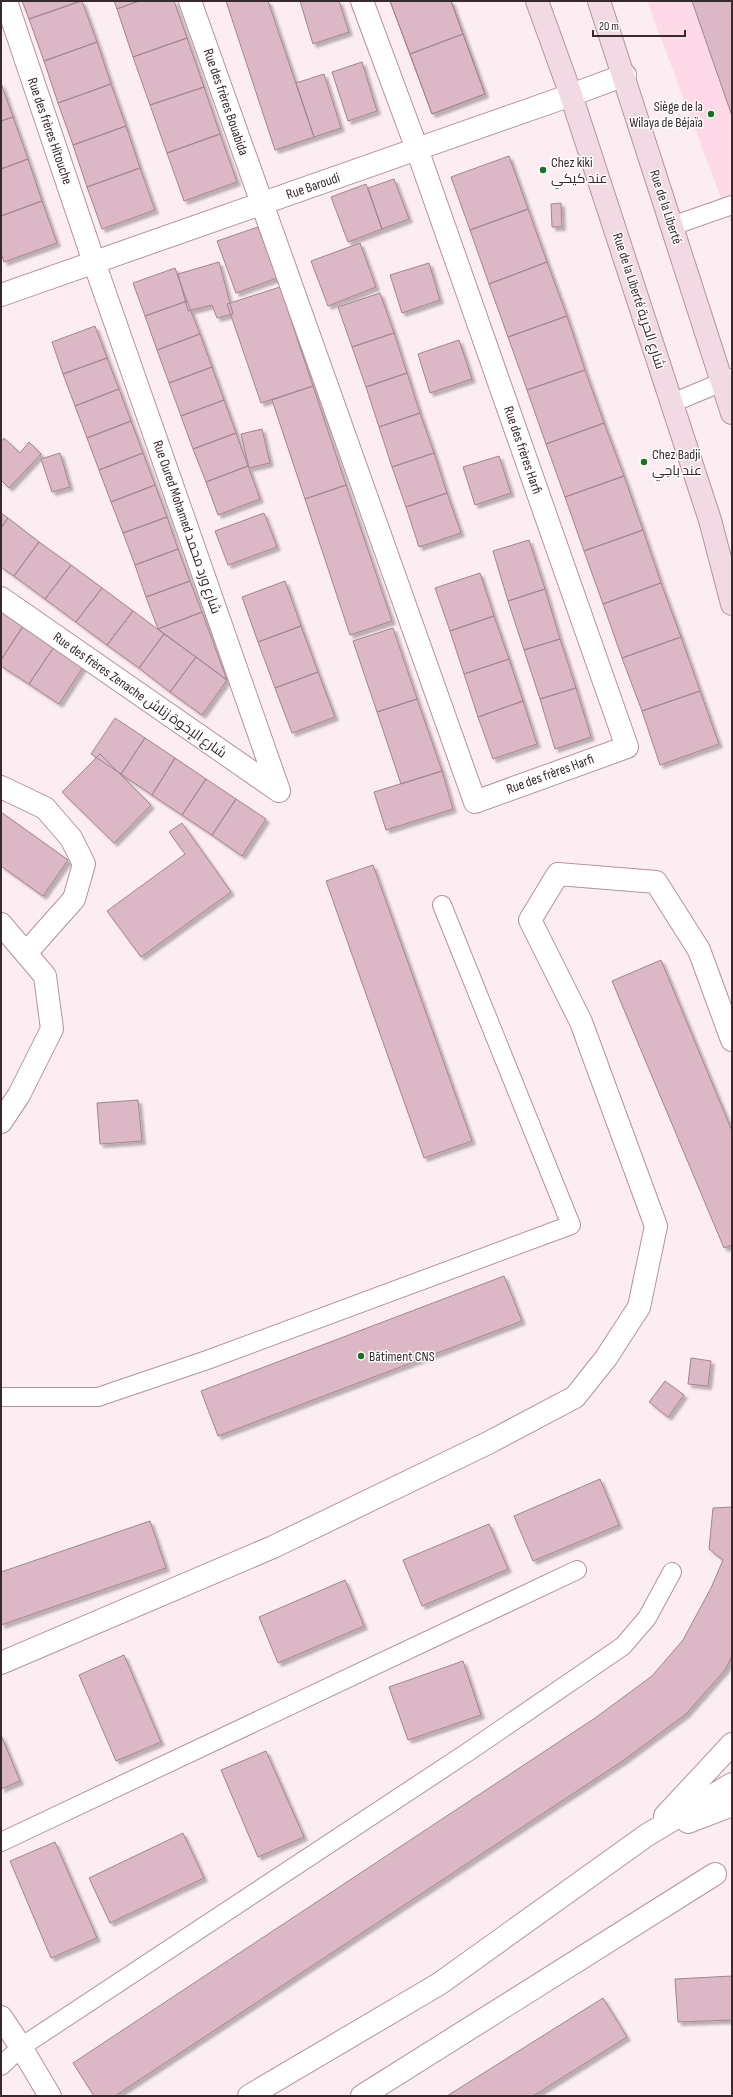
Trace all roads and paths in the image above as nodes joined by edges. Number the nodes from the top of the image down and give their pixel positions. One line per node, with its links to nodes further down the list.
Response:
1 (6, 1): 12 (street, Rue des frères Hitouche)
2 (190, 1): 9 (street, Rue des frères Bouabida)
3 (362, 1): 8 (street)
4 (537, 1): 7 (main road, Rue de la Liberté شارع الحرية)
5 (599, 1): 6 (main road, Rue de la Liberté)
6 (625, 75): 7 (street, Rue Baroudi); 11 (main road, Rue de la Liberté)
7 (571, 95): 8 (street, Rue Baroudi); 15 (main road, Rue de la Liberté شارع الحرية)
8 (417, 150): 9 (street, Rue Baroudi); 9 (street, Rue des frères Harfi)
9 (262, 203): 12 (street, Rue Baroudi)
10 (732, 205): 11 (lane)
11 (672, 226): 14 (main road, Rue de la Liberté)
12 (94, 262): 13 (street, Rue Baroudi); 20 (street, Rue Oured Mohamed شارع ورد محمد)
13 (1, 294)
14 (727, 380): 15 (lane); 16 (main road, Rue de la Liberté)
15 (672, 403): 18 (main road, Rue de la Liberté شارع الحرية)
16 (732, 413)
17 (1, 598): 20 (street, Rue des frères Zenache شارع الإخوة زناش)
18 (732, 604)
19 (1, 787): 23 (street)
20 (279, 791)
21 (442, 905): 26 (lane)
22 (1, 924): 23 (street)
23 (26, 953): 25 (street)
24 (732, 1040): 29 (street)
25 (1, 1122)
26 (1, 1397)
27 (576, 1570): 34 (lane)
28 (672, 1572): 37 (lane)
29 (1, 1663)
30 (732, 1744): 33 (street)
31 (732, 1784): 33 (street)
32 (732, 1805): 33 (street)
33 (647, 1836): 40 (street)
34 (1, 1842)
35 (715, 1874): 41 (street)
36 (1, 2017): 37 (street)
37 (21, 2046): 38 (lane); 39 (street)
38 (1, 2066)
39 (50, 2096)
40 (249, 2096)
41 (362, 2096)

